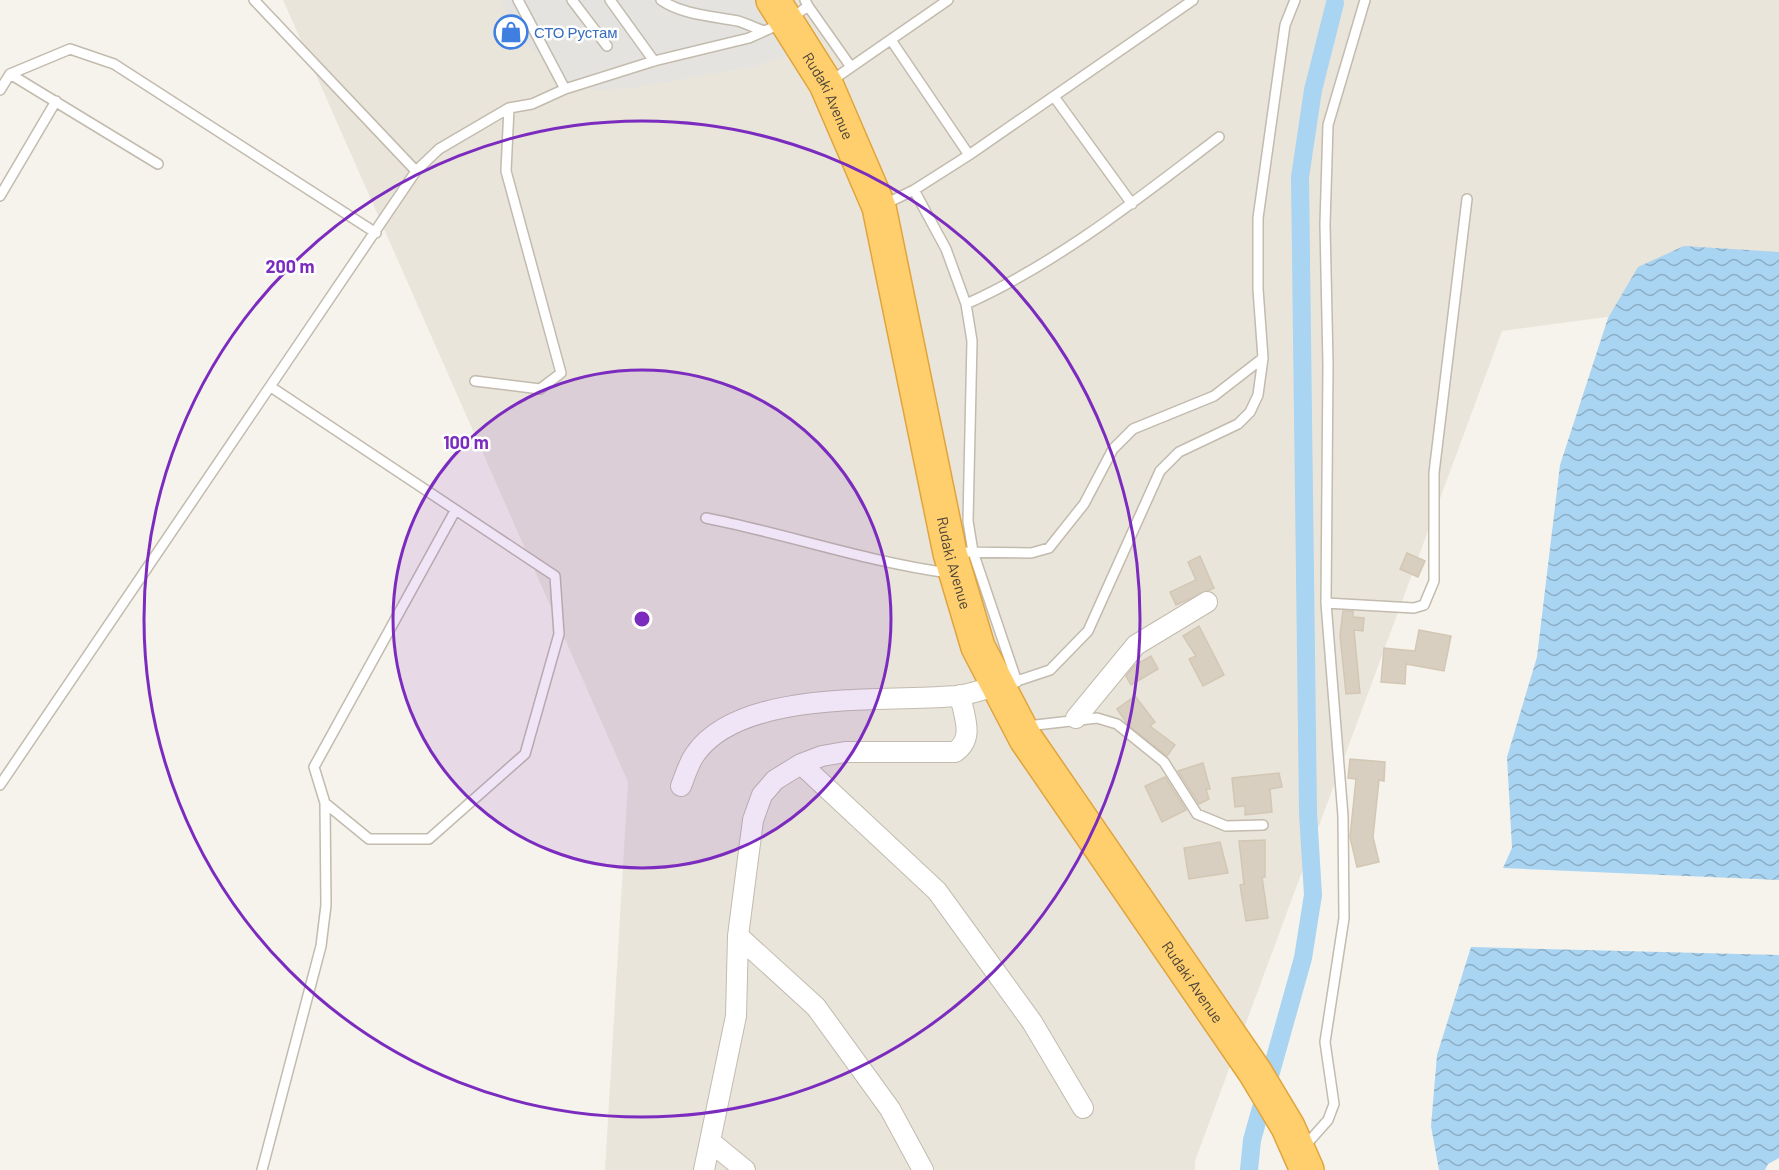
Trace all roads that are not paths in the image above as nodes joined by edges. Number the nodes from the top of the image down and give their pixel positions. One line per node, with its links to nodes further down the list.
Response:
1 (254, 0): 24 (lane)
2 (518, 0): 16 (lane)
3 (572, 0): 12 (lane)
4 (610, 0): 13 (lane)
5 (661, 0): 10 (lane)
6 (948, 0): 11 (lane)
7 (1193, 0): 18 (lane)
8 (1295, 0): 32 (lane)
9 (1365, 0): 39 (lane)
10 (788, 12): 13 (lane); 15 (highway, Rudaki Avenue)
11 (891, 40): 15 (lane); 22 (lane)
12 (607, 46)
13 (654, 61): 16 (lane)
14 (10, 74): 17 (lane); 19 (lane); 30 (lane)
15 (839, 76): 29 (highway, Rudaki Avenue)
16 (566, 89): 20 (lane)
17 (0, 90)
18 (1055, 98): 22 (lane); 28 (lane)
19 (56, 101): 23 (lane); 26 (lane)
20 (508, 108): 24 (lane); 33 (lane)
21 (1219, 137): 28 (lane)
22 (969, 155): 25 (lane)
23 (159, 164)
24 (416, 171): 30 (lane)
25 (914, 190): 29 (lane); 31 (lane)
26 (0, 196)
27 (1467, 199): 39 (lane)
28 (1132, 204): 31 (lane)
29 (879, 207): 37 (highway, Rudaki Avenue)
30 (376, 233): 34 (lane)
31 (966, 304): 37 (lane)
32 (1263, 358): 37 (lane); 40 (lane)
33 (475, 381)
34 (271, 387): 35 (lane); 45 (lane)
35 (455, 511): 47 (lane); 47 (lane)
36 (706, 518): 37 (lane)
37 (960, 559): 40 (highway, Rudaki Avenue)
38 (1208, 602): 42 (street)
39 (1326, 603): 52 (lane)
40 (1007, 684): 41 (street); 43 (highway, Rudaki Avenue)
41 (960, 696): 44 (street); 46 (street)
42 (1076, 718): 43 (lane); 48 (lane)
43 (1018, 726): 52 (highway, Rudaki Avenue)
44 (801, 764): 49 (street); 50 (street)
45 (0, 785)
46 (681, 786)
47 (325, 803): 53 (lane)
48 (1263, 825)
49 (738, 936): 51 (street); 56 (street)
50 (1083, 1108)
51 (712, 1143): 54 (street); 55 (street)
52 (1298, 1150)
53 (262, 1170)
54 (704, 1170)
55 (745, 1170)
56 (923, 1170)

